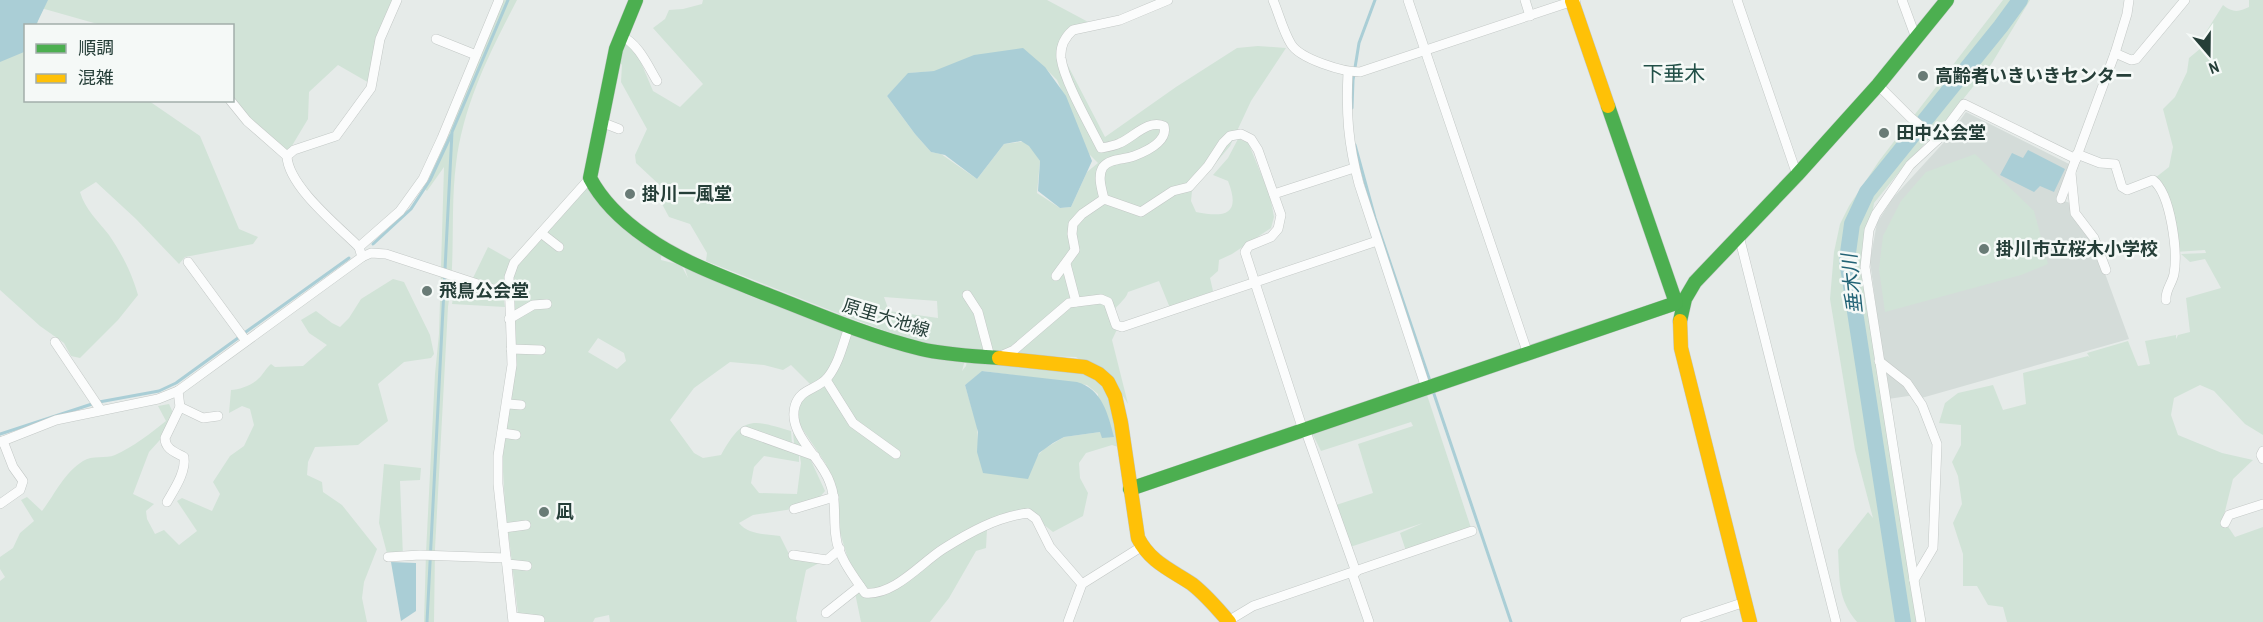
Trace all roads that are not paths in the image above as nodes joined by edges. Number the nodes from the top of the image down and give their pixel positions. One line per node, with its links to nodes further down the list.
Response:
1 (397, 0): 28 (street)
2 (499, 0): 20 (street)
3 (636, 0): 15 (street)
4 (1168, 0): 36 (street)
5 (1273, 0): 21 (street)
6 (1408, 0): 18 (street)
7 (1525, 0): 14 (street)
8 (1574, 0): 14 (street); 51 (street)
9 (1737, 0): 32 (street)
10 (1902, 0): 16 (street)
11 (1947, 0): 16 (street)
12 (2129, 0): 19 (street)
13 (2185, 0): 19 (street)
14 (1530, 16): 18 (street)
15 (621, 36): 22 (street); 25 (street)
16 (1916, 38): 23 (street)
17 (436, 39): 20 (street)
18 (1425, 51): 21 (street); 59 (street)
19 (2115, 53): 29 (street)
20 (476, 55): 41 (street)
21 (1348, 72): 30 (street)
22 (657, 81)
23 (1878, 84): 27 (street); 32 (street)
24 (232, 102): 28 (street)
25 (601, 122): 26 (street); 33 (street)
26 (619, 129)
27 (1934, 138): 29 (street); 61 (street)
28 (287, 156): 41 (street)
29 (2077, 157): 31 (street); 49 (street)
30 (1354, 168): 34 (street); 39 (street)
31 (2071, 172): 35 (street); 44 (street)
32 (1797, 175): 38 (street)
33 (590, 178): 37 (street); 54 (street, 原里大池線)
34 (1274, 194): 36 (street); 46 (street)
35 (2061, 199)
36 (1104, 200): 43 (street)
37 (542, 233): 40 (street); 47 (street)
38 (1739, 236): 51 (street); 108 (street)
39 (1377, 241): 46 (street); 63 (street)
40 (559, 247)
41 (361, 252): 47 (street); 55 (street)
42 (188, 262): 55 (street)
43 (1066, 264): 45 (street); 50 (street)
44 (2106, 270)
45 (1056, 276)
46 (1253, 282): 50 (street); 70 (street)
47 (508, 294): 53 (street)
48 (967, 295): 60 (street)
49 (2166, 300)
50 (1076, 302): 60 (street)
51 (1680, 302): 59 (street); 99 (street)
52 (547, 304): 53 (street)
53 (509, 319): 57 (street)
54 (849, 327): 60 (street, 原里大池線); 62 (street)
55 (243, 338): 64 (street)
56 (55, 342): 66 (street)
57 (511, 348): 58 (street); 65 (street)
58 (541, 350)
59 (1528, 354): 63 (street)
60 (994, 357): 79 (street, 原里大池線)
61 (1879, 361): 96 (street); 96 (street)
62 (826, 380): 76 (street); 77 (street)
63 (1432, 386): 70 (street)
64 (178, 391): 66 (street); 68 (street)
65 (507, 404): 67 (street); 72 (street)
66 (97, 405): 74 (street)
67 (521, 405)
68 (180, 407): 69 (street); 81 (street)
69 (218, 416)
70 (1304, 430): 79 (street); 95 (street)
71 (745, 432): 77 (street)
72 (502, 433): 73 (street); 87 (street)
73 (516, 435)
74 (2, 442): 82 (street)
75 (2263, 451): 78 (street)
76 (896, 454)
77 (814, 456): 80 (street)
78 (2263, 459)
79 (1130, 489): 89 (street, 原里大池線)
80 (834, 497): 84 (street); 90 (street)
81 (167, 502)
82 (0, 504)
83 (2263, 504): 85 (street)
84 (794, 509)
85 (2225, 523)
86 (526, 525): 87 (street)
87 (503, 528): 93 (street)
88 (1472, 531): 95 (street)
89 (1141, 547): 97 (street); 103 (street)
90 (840, 549): 91 (street); 98 (street)
91 (793, 555)
92 (388, 557): 93 (street)
93 (507, 561): 94 (street); 101 (street)
94 (527, 566)
95 (1354, 572): 103 (street); 105 (street)
96 (1914, 580): 109 (street)
97 (1082, 584): 98 (street); 104 (street)
98 (860, 586): 100 (street)
99 (1745, 602): 106 (street); 107 (street)
100 (826, 613)
101 (513, 620): 102 (street)
102 (540, 620)
103 (1228, 621)
104 (1068, 622)
105 (1369, 622)
106 (1685, 622)
107 (1750, 622)
108 (1836, 622)
109 (1921, 622)

